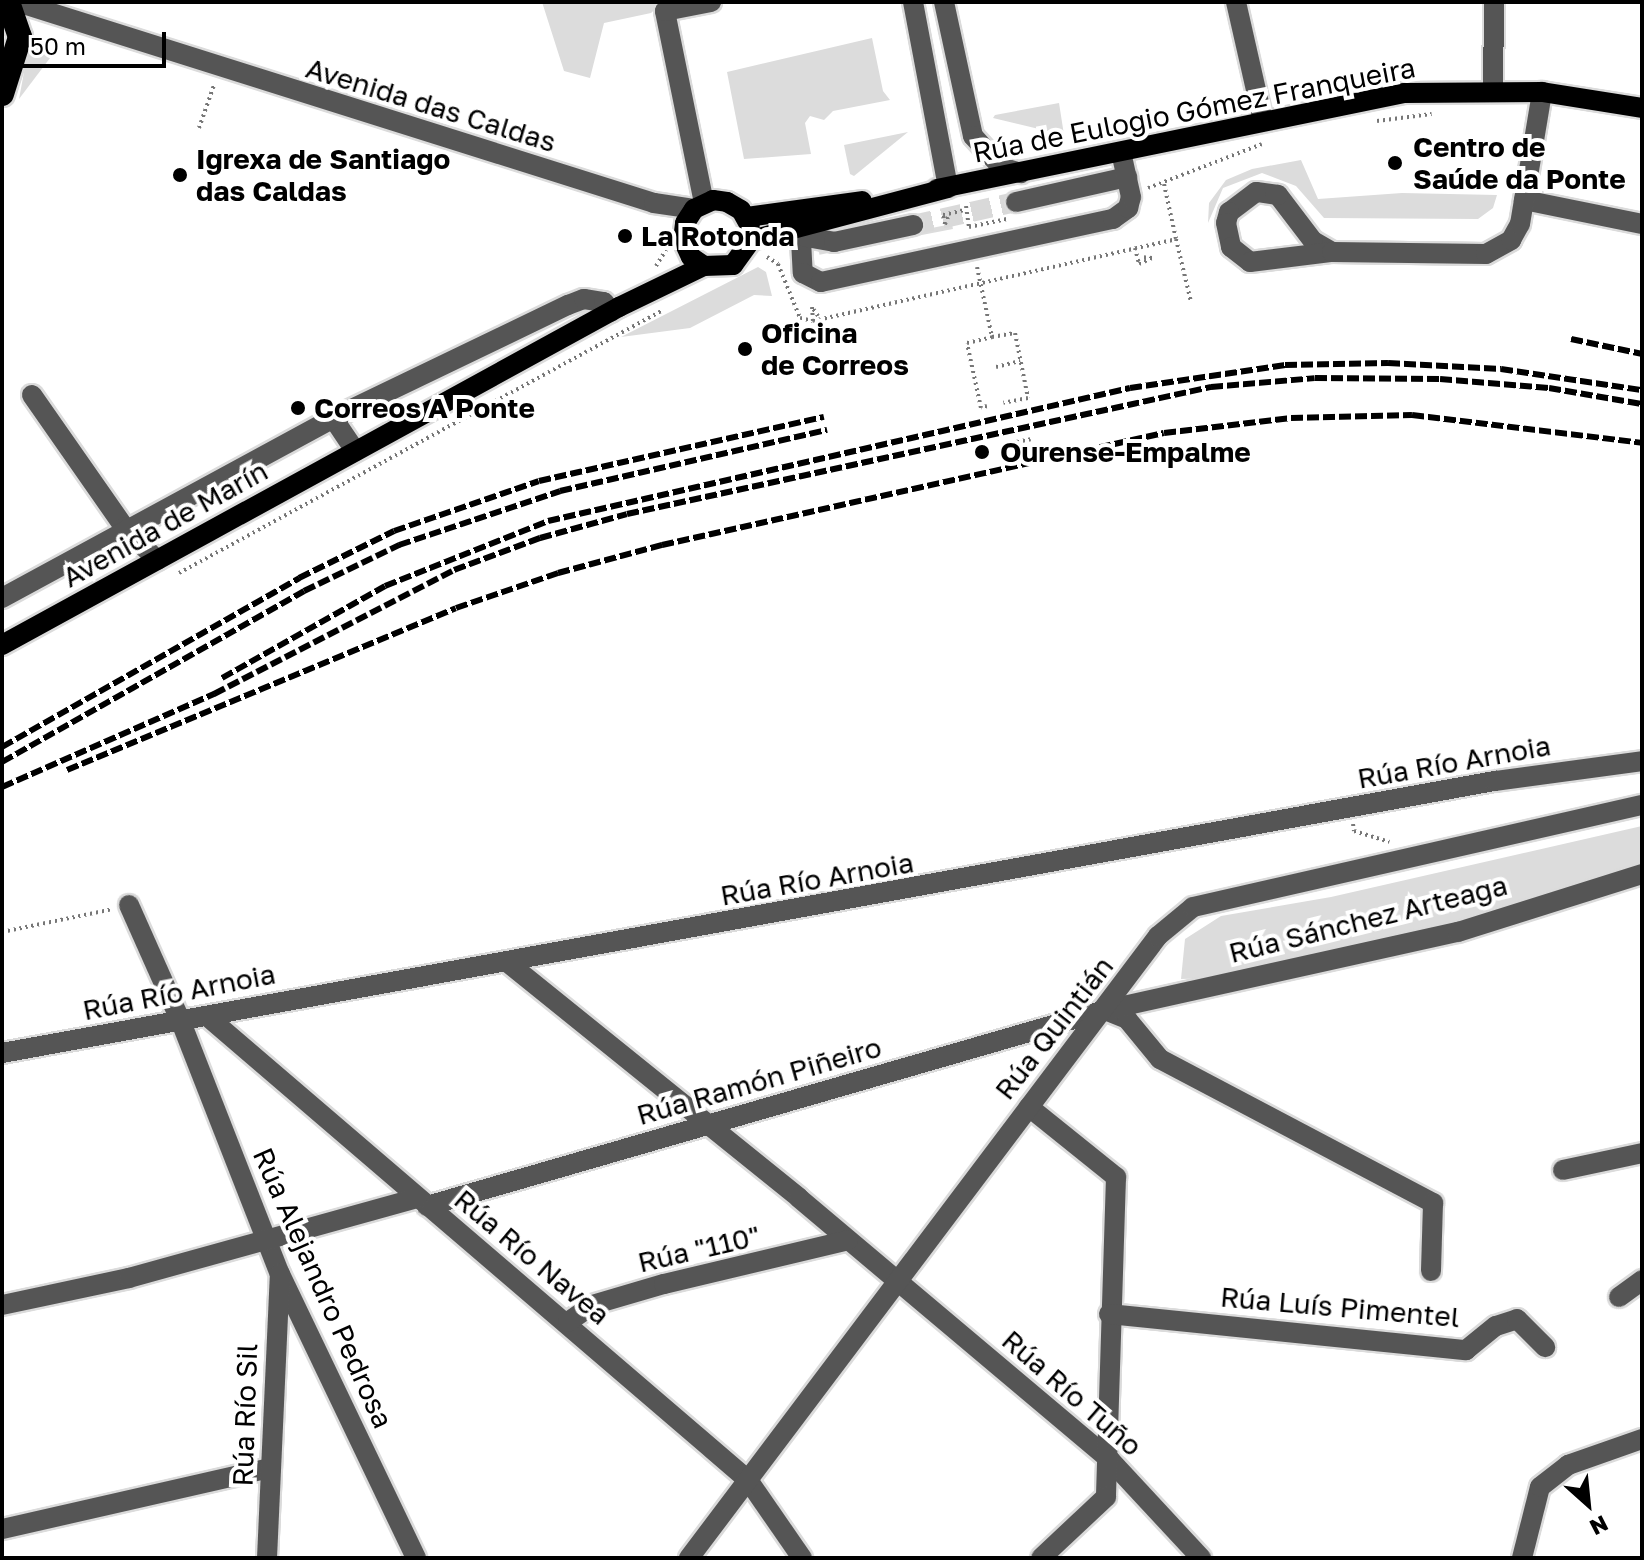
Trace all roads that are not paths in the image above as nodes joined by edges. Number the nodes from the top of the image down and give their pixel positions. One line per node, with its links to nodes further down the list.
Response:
1 (8, 2): 10 (highway)
2 (17, 2): 19 (street, Avenida das Caldas)
3 (711, 2): 19 (street)
4 (913, 2): 16 (street)
5 (944, 2): 14 (street)
6 (1236, 2): 12 (street)
7 (1494, 2): 8 (street)
8 (1493, 89): 9 (main road, Rúa de Eulogio Gómez Franqueira); 12 (main road, Rúa de Eulogio Gómez Franqueira)
9 (1542, 92): 11 (main road, Rúa de Eulogio Gómez Franqueira); 17 (street)
10 (2, 94)
11 (1642, 108)
12 (1263, 121): 13 (main road, Rúa de Eulogio Gómez Franqueira)
13 (1121, 152): 14 (main road, Rúa de Eulogio Gómez Franqueira); 15 (street)
14 (1021, 173): 16 (main road, Rúa de Eulogio Gómez Franqueira)
15 (1135, 183): 18 (street); 23 (street)
16 (948, 188): 20 (main road, Rúa de Eulogio Gómez Franqueira); 23 (main road, Rúa de Eulogio Gómez Franqueira)
17 (1524, 200): 21 (street); 26 (street)
18 (1016, 202)
19 (699, 206): 20 (main road); 25 (main road)
20 (747, 217): 24 (main road)
21 (1642, 224)
22 (913, 225): 23 (street)
23 (791, 233): 24 (main road, Rúa de Eulogio Gómez Franqueira)
24 (751, 240): 27 (main road)
25 (687, 251): 27 (main road); 28 (main road)
26 (1332, 252): 26 (street)
27 (704, 266): 28 (main road)
28 (617, 308): 29 (street, Avenida de Marín); 30 (main road, Avenida de Marín)
29 (532, 322): 30 (street); 32 (street, Avenida de Marín)
30 (548, 346): 33 (main road, Avenida de Marín)
31 (32, 395): 34 (street)
32 (333, 418): 33 (street); 34 (street, Avenida de Marín)
33 (355, 451): 35 (main road, Avenida de Marín)
34 (124, 527): 35 (street); 36 (street, Avenida de Marín)
35 (157, 560): 37 (main road, Avenida de Marín)
36 (2, 598)
37 (2, 645)
38 (1642, 761): 42 (street, Rúa Río Arnoia)
39 (1642, 805): 43 (street, Rúa Quintián)
40 (1642, 874): 43 (street, Rúa Sánchez Arteaga)
41 (129, 905): 45 (street, Rúa Alejandro Pedrosa)
42 (507, 962): 44 (street, Rúa Río Arnoia); 48 (street, Rúa Río Tuño)
43 (1105, 1010): 47 (street, Rúa Quintián); 48 (street, Rúa Ramón Piñeiro); 54 (street)
44 (208, 1017): 45 (street, Rúa Río Arnoia); 51 (street, Rúa Río Navea)
45 (181, 1022): 46 (street, Rúa Río Arnoia); 53 (street, Rúa Alejandro Pedrosa)
46 (2, 1053)
47 (1029, 1107): 57 (street, Rúa Quintián); 60 (street)
48 (710, 1126): 51 (street, Rúa Ramón Piñeiro); 52 (street, Rúa Río Tuño)
49 (1642, 1153): 50 (street)
50 (1563, 1170)
51 (422, 1202): 53 (street, Rúa Ramón Piñeiro); 61 (street, Rúa Río Navea)
52 (848, 1240): 57 (street, Rúa Río Tuño); 61 (street, Rúa "110")
53 (267, 1242): 55 (street, Rúa Alejandro Pedrosa); 59 (street, Rúa Ramón Piñeiro)
54 (1431, 1271)
55 (280, 1274): 62 (street, Rúa Alejandro Pedrosa); 63 (street, Rúa Río Sil)
56 (1642, 1280): 58 (street)
57 (896, 1281): 66 (street, Rúa Río Tuño); 68 (street, Rúa Quintián)
58 (1619, 1297)
59 (2, 1305)
60 (1109, 1314): 64 (street, Rúa Luís Pimentel); 66 (street)
61 (568, 1322): 68 (street, Rúa Río Navea)
62 (308, 1328): 63 (street); 71 (street, Rúa Alejandro Pedrosa)
63 (277, 1334): 67 (street, Rúa Río Sil)
64 (1545, 1347)
65 (1642, 1439): 76 (street)
66 (1110, 1460): 74 (street); 75 (street, Rúa Río Tuño)
67 (270, 1468): 69 (street); 70 (street, Rúa Río Sil)
68 (748, 1480): 72 (street, Rúa Quintián); 73 (street, Rúa Río Navea)
69 (2, 1529)
70 (267, 1558)
71 (416, 1558)
72 (689, 1558)
73 (802, 1558)
74 (1041, 1558)
75 (1201, 1558)
76 (1522, 1558)

